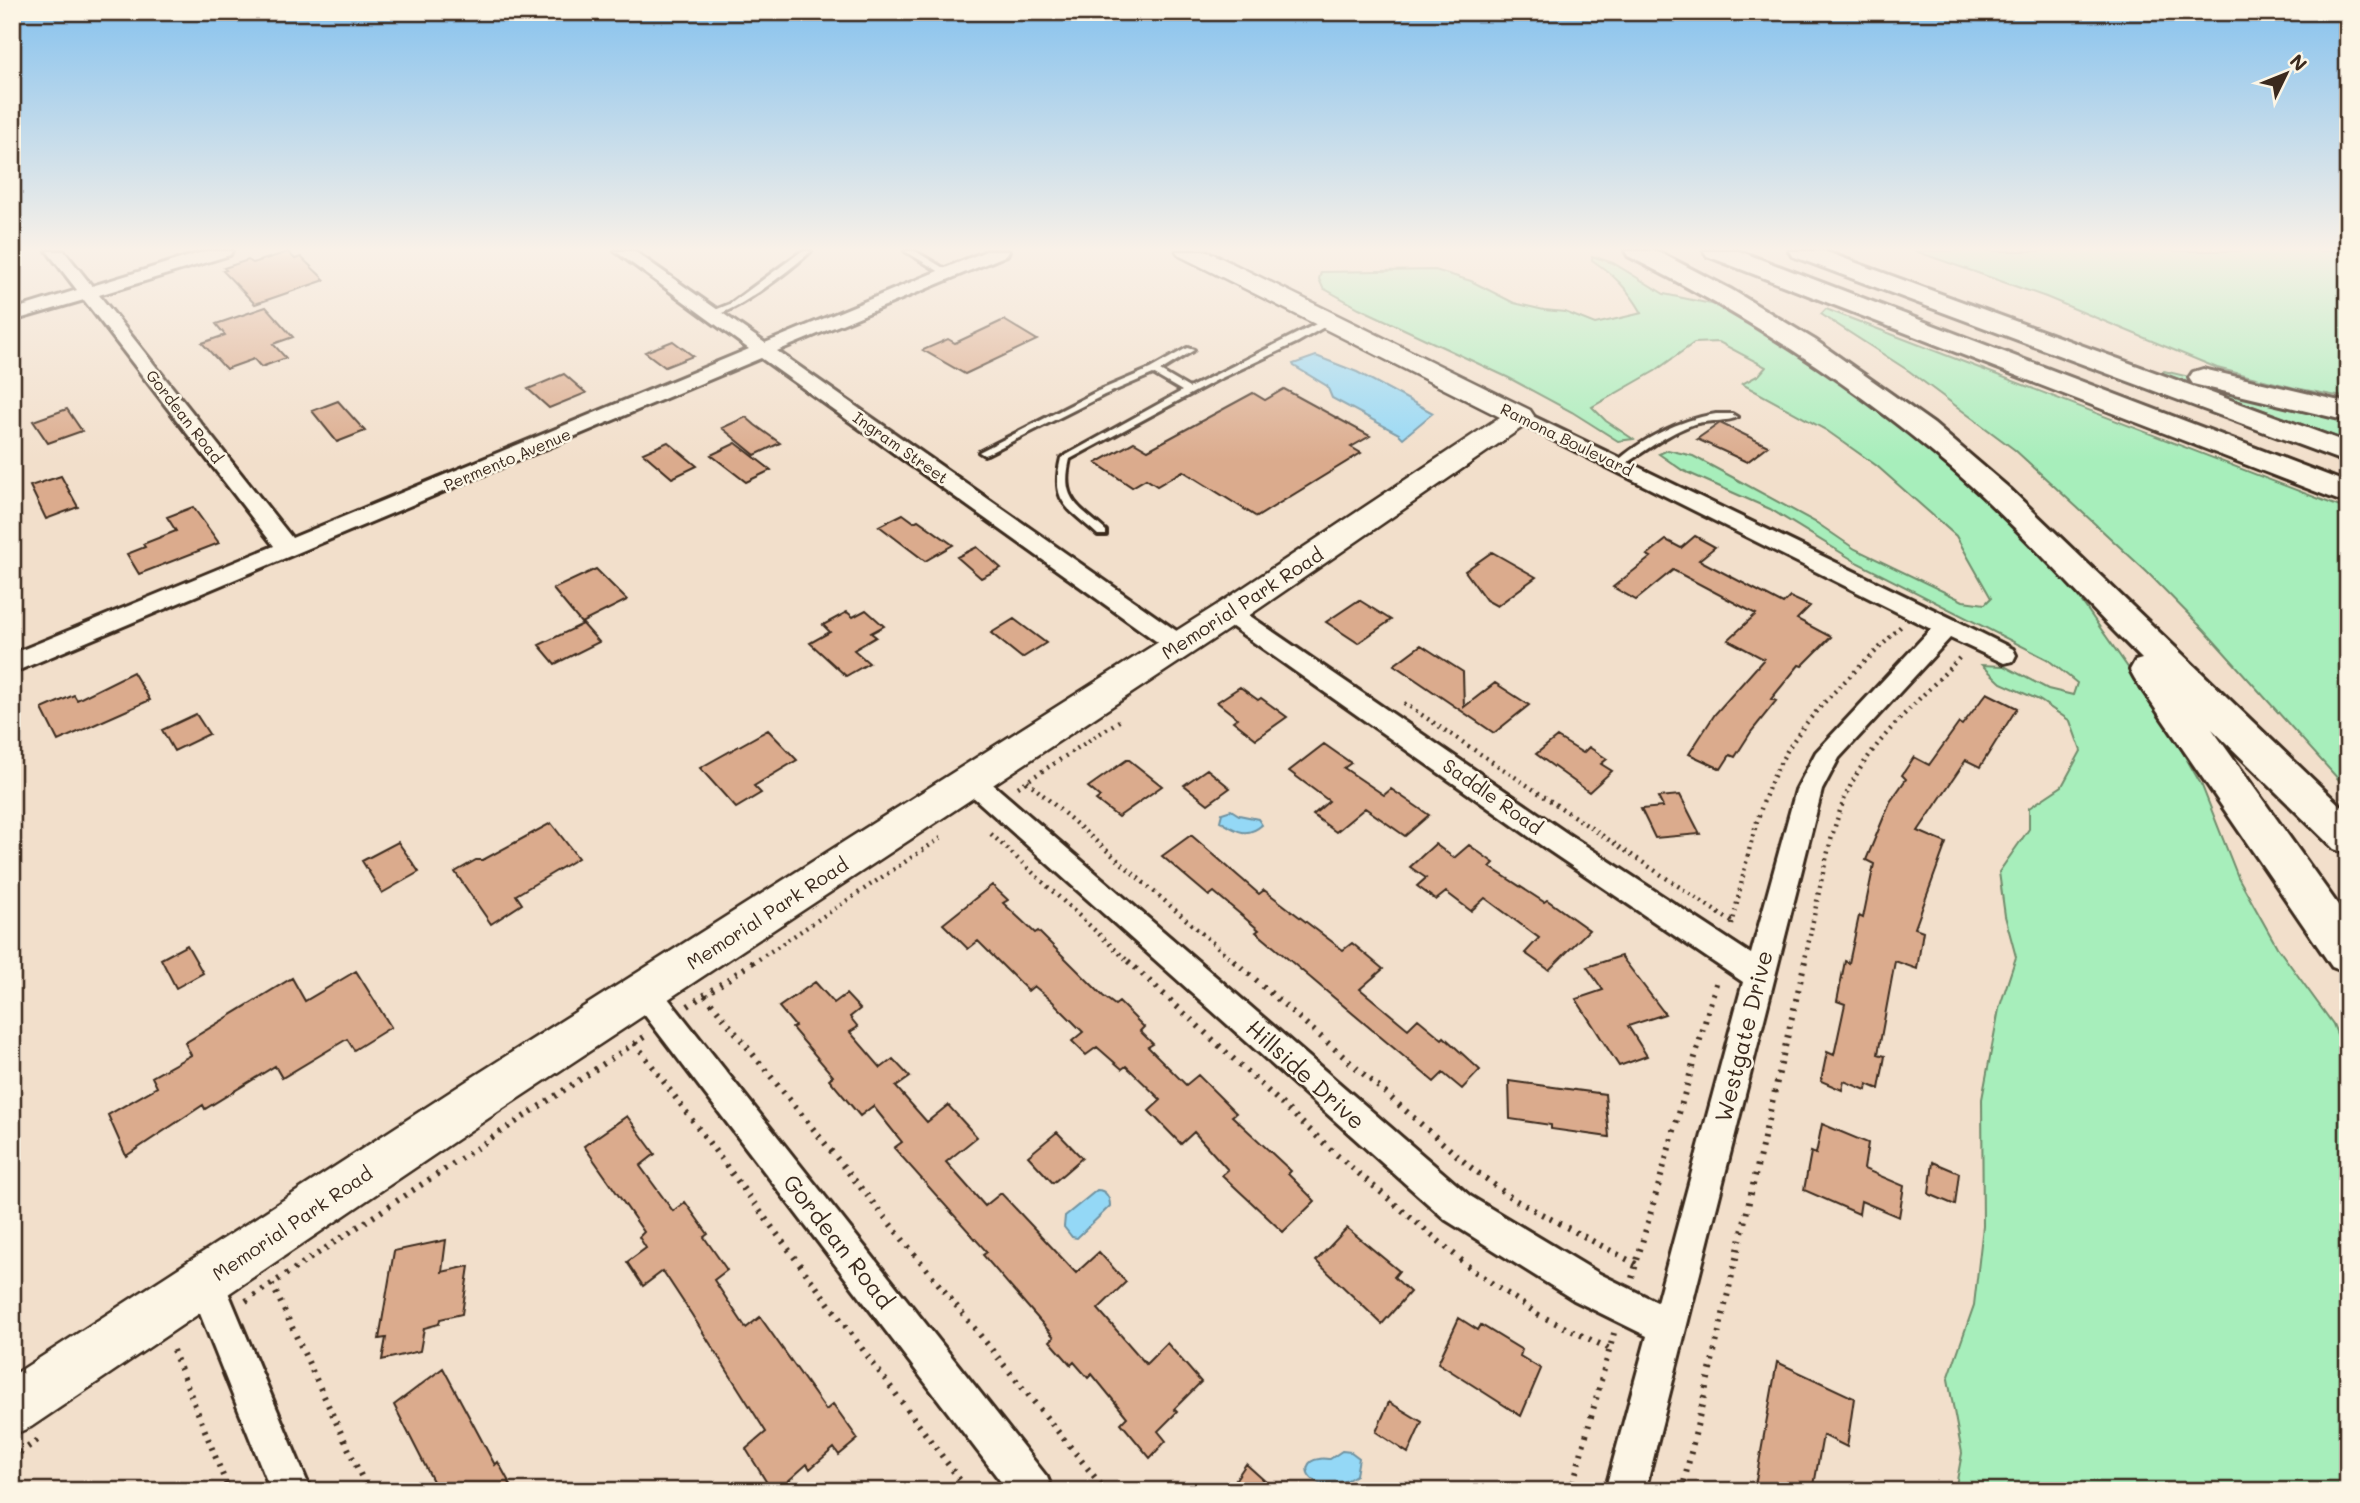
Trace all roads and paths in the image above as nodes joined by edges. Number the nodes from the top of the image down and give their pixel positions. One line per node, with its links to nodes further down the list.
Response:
1 (111, 321): 21 (street, Gordean Road)
2 (723, 321): 10 (street, Ingram Street)
3 (837, 321): 10 (street, Permento Avenue)
4 (1328, 321): 12 (lane); 14 (street, Ramona Boulevard)
5 (1764, 321): 22 (highway)
6 (1898, 321): 19 (highway)
7 (1990, 321): 17 (highway)
8 (2018, 321): 13 (highway)
9 (1190, 350): 11 (lane)
10 (766, 351): 21 (street, Permento Avenue); 27 (street, Ingram Street)
11 (1153, 371): 12 (lane); 16 (lane)
12 (1188, 391): 20 (lane)
13 (2348, 412)
14 (1520, 416): 18 (street, Ramona Boulevard); 24 (street, Memorial Park Road)
15 (1732, 417): 18 (lane)
16 (984, 452)
17 (2348, 454)
18 (1619, 464): 23 (street, Ramona Boulevard)
19 (2348, 495)
20 (1102, 533)
21 (289, 550): 29 (street, Permento Avenue)
22 (2106, 603): 34 (highway); 36 (highway)
23 (1916, 610): 25 (street, Ramona Boulevard); 35 (path)
24 (1229, 613): 27 (street, Memorial Park Road); 35 (street, Saddle Road)
25 (1947, 626): 26 (street, Ramona Boulevard); 37 (street, Westgate Drive)
26 (1976, 640): 28 (street, Ramona Boulevard); 61 (path)
27 (1179, 645): 32 (street, Memorial Park Road)
28 (2004, 655)
29 (12, 664)
30 (1125, 716): 31 (path)
31 (1027, 781): 32 (path); 41 (path)
32 (984, 790): 39 (street, Memorial Park Road); 44 (street, Hillside Drive); 47 (path)
33 (952, 831): 38 (path)
34 (2348, 838)
35 (1724, 954): 37 (street, Saddle Road); 41 (path)
36 (2348, 954)
37 (1759, 976): 46 (street, Westgate Drive)
38 (705, 995): 39 (path); 58 (path)
39 (656, 1006): 40 (path); 42 (street, Memorial Park Road); 57 (street, Gordean Road)
40 (635, 1043): 43 (path); 56 (path)
41 (1636, 1264): 44 (path)
42 (205, 1281): 45 (street); 50 (street, Memorial Park Road)
43 (272, 1284): 45 (path); 55 (path)
44 (1623, 1305): 46 (street, Hillside Drive); 47 (path)
45 (220, 1318): 48 (path); 54 (street)
46 (1669, 1327): 60 (street, Westgate Drive)
47 (1610, 1349): 59 (path)
48 (173, 1350): 49 (path); 53 (path)
49 (161, 1358)
50 (12, 1408)
51 (47, 1435): 52 (path)
52 (12, 1458)
53 (229, 1491)
54 (291, 1491)
55 (368, 1491)
56 (968, 1491)
57 (1033, 1491)
58 (1106, 1491)
59 (1571, 1491)
60 (1625, 1491)
61 (1682, 1491)

